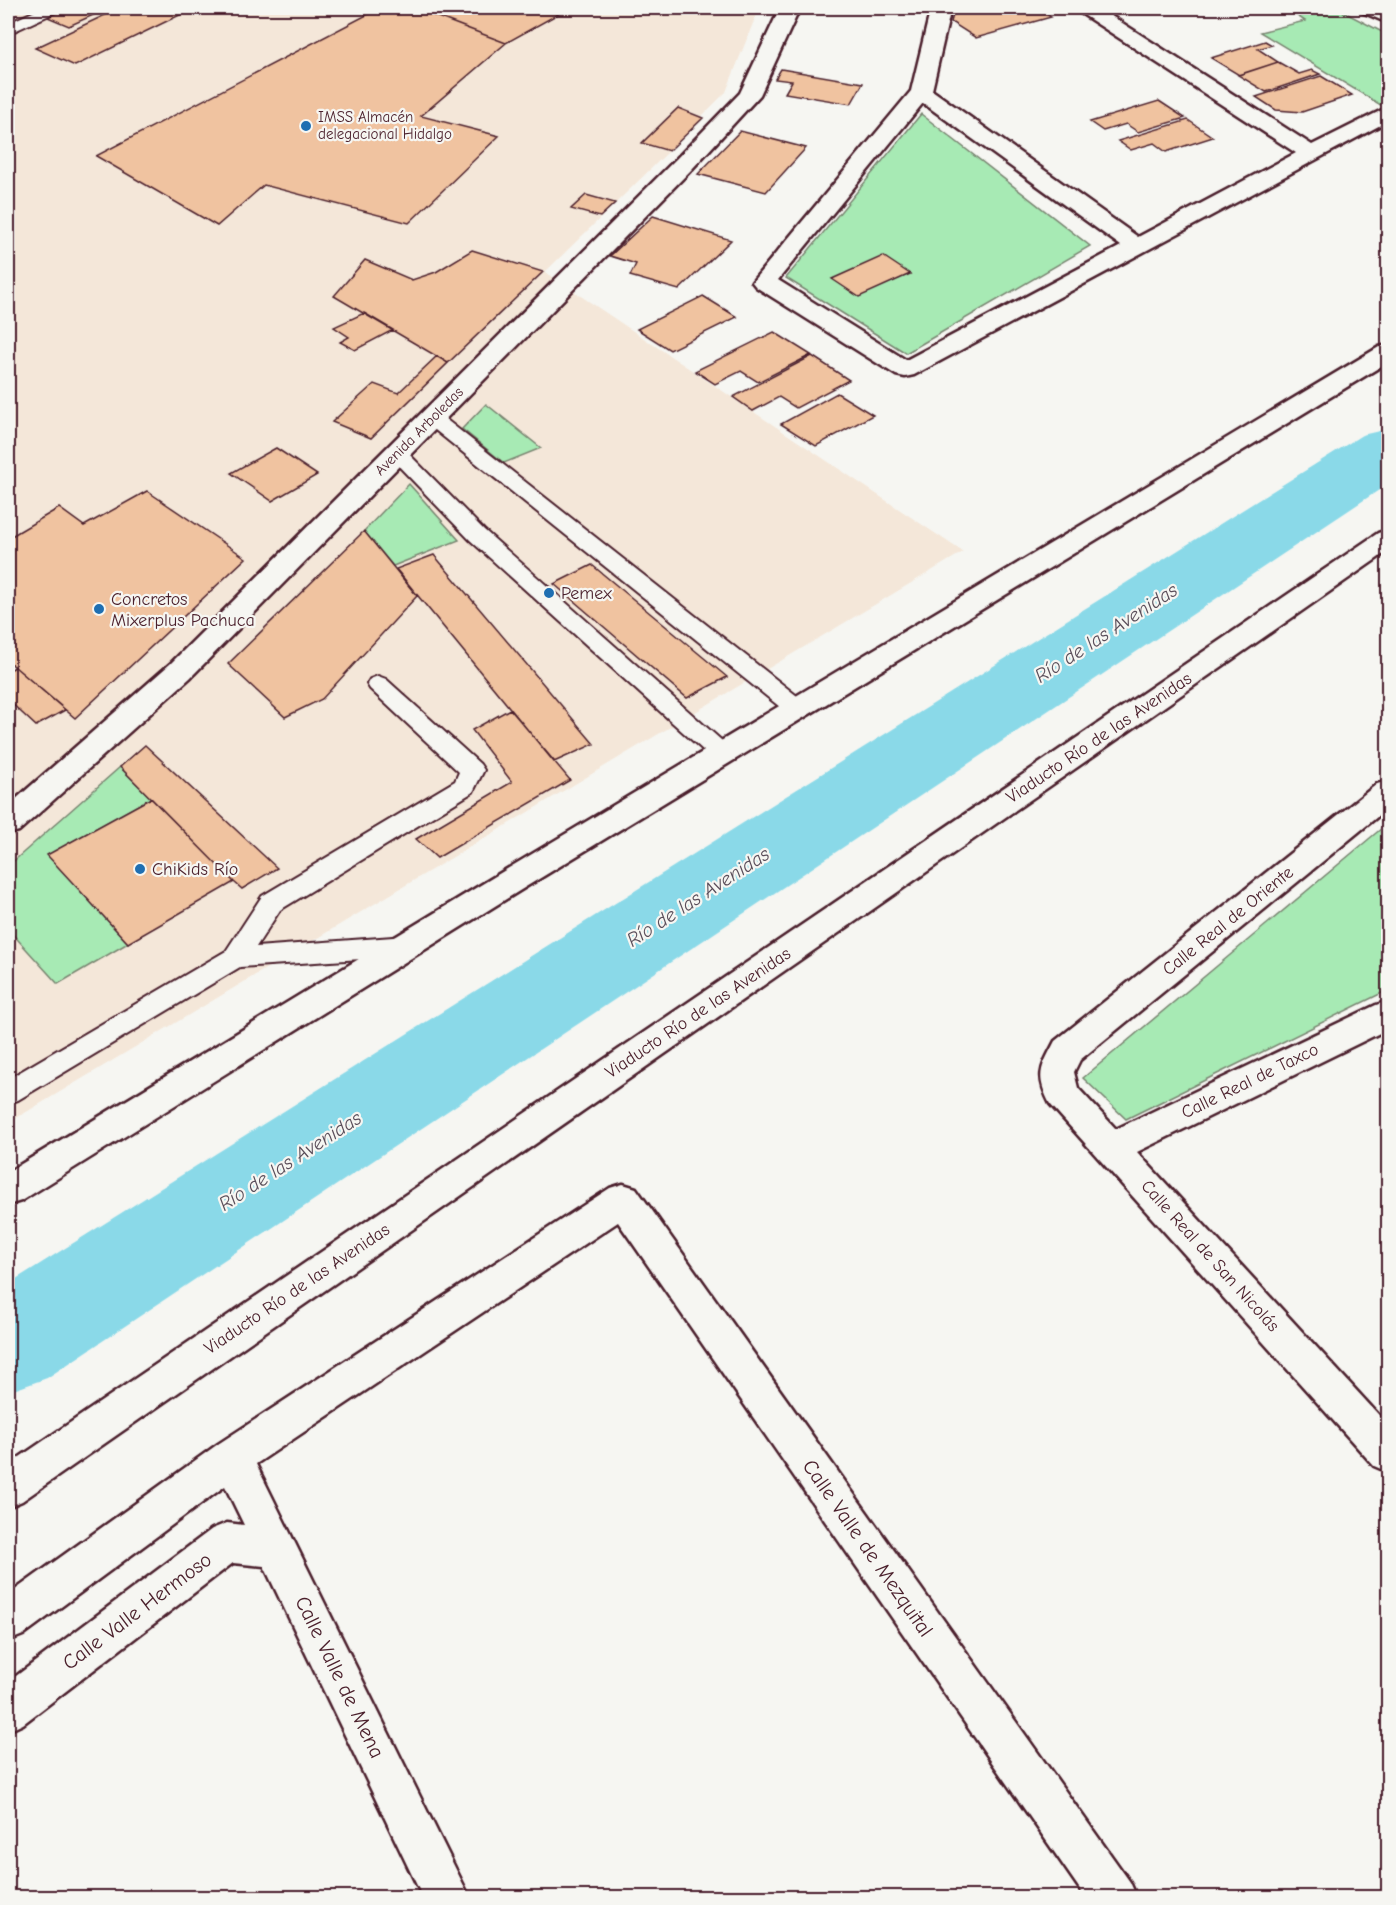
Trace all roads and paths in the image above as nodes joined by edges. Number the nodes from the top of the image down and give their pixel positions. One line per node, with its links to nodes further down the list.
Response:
1 (53, 8): 7 (lane)
2 (790, 8): 13 (street, Avenida Arboledas)
3 (941, 8): 8 (street)
4 (1086, 8): 10 (street)
5 (1369, 8): 6 (street)
6 (1389, 17)
7 (8, 28)
8 (921, 92): 11 (street); 11 (street)
9 (1389, 113): 10 (street)
10 (1312, 154): 11 (street)
11 (1137, 247)
12 (1389, 352): 17 (street)
13 (432, 418): 14 (street, Avenida Arboledas); 17 (lane)
14 (397, 453): 18 (lane); 20 (street, Avenida Arboledas)
15 (1389, 539): 30 (street, Viaducto Río de las Avenidas)
16 (378, 684): 22 (lane)
17 (798, 709): 18 (street)
18 (722, 754): 21 (street)
19 (1389, 792): 24 (street, Calle Real de Oriente)
20 (8, 823)
21 (407, 946): 22 (lane); 27 (street)
22 (235, 958): 25 (lane)
23 (1389, 1014): 26 (street, Calle Real de Taxco)
24 (1067, 1051): 26 (street, Calle Real de San Nicolás)
25 (8, 1092)
26 (1112, 1148): 28 (street, Calle Real de San Nicolás)
27 (8, 1190)
28 (1389, 1453)
29 (232, 1457): 31 (street, Calle Valle de Mena); 32 (street); 35 (street, Calle Valle de Mezquital)
30 (8, 1488)
31 (276, 1547): 33 (street, Calle Valle Hermoso); 34 (street, Calle Valle de Mena)
32 (8, 1620)
33 (8, 1709)
34 (447, 1898)
35 (1114, 1898)

